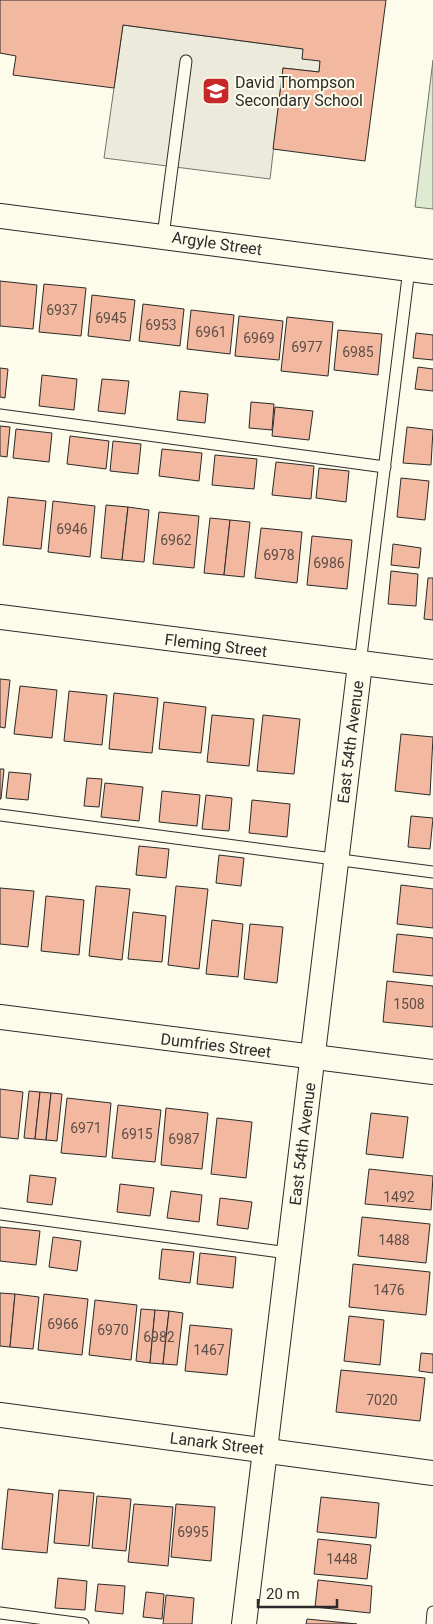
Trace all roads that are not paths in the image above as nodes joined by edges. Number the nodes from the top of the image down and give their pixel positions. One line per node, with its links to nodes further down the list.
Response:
1 (186, 60): 3 (lane)
2 (0, 216): 3 (street, Argyle Street)
3 (162, 236): 4 (street, Argyle Street)
4 (409, 269): 5 (street, Argyle Street); 7 (lane)
5 (433, 272)
6 (0, 414): 7 (lane)
7 (385, 467): 9 (lane)
8 (0, 616): 9 (street, Fleming Street)
9 (360, 664): 10 (street, Fleming Street); 12 (street, East 54th Avenue)
10 (433, 672)
11 (0, 815): 12 (lane)
12 (336, 861): 13 (lane); 15 (street, East 54th Avenue)
13 (433, 872)
14 (0, 1017): 15 (street, Dumfries Street)
15 (312, 1058): 16 (street, Dumfries Street); 18 (street, East 54th Avenue)
16 (433, 1072)
17 (0, 1214): 18 (lane)
18 (288, 1253): 20 (street, East 54th Avenue)
19 (0, 1415): 20 (street, Lanark Street)
20 (264, 1449): 21 (street, Lanark Street); 25 (street, East 54th Avenue)
21 (433, 1473)
22 (433, 1612): 26 (lane)
23 (0, 1613): 24 (lane)
24 (83, 1624)
25 (244, 1624)
26 (432, 1624)

